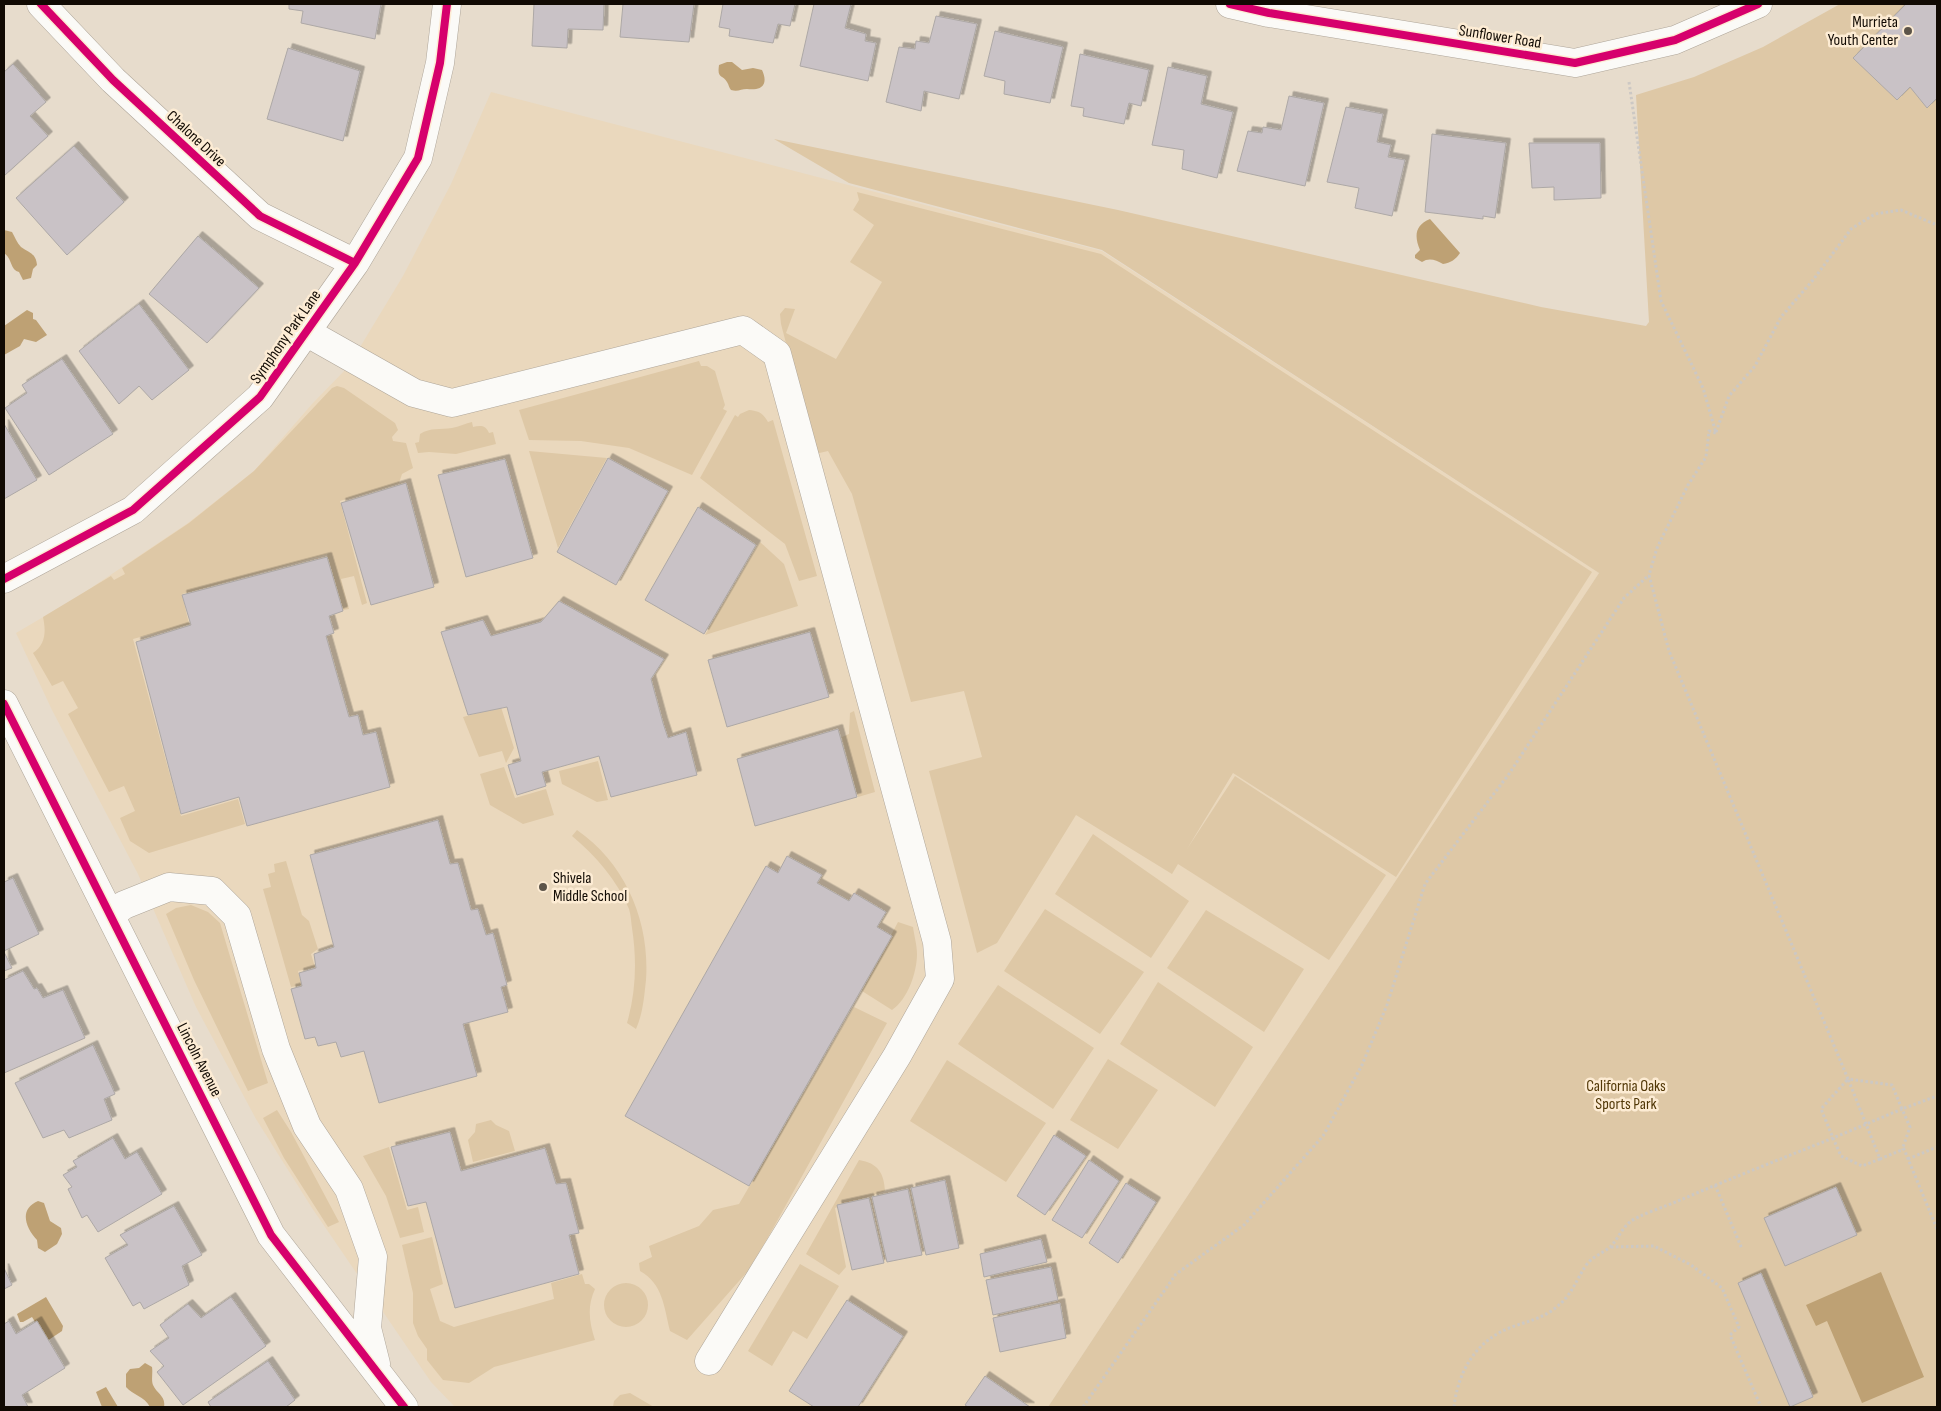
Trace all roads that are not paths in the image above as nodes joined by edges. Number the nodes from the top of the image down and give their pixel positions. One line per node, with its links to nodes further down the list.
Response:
1 (41, 4): 6 (street, Chalone Drive)
2 (447, 4): 6 (street, Symphony Park Lane)
3 (1230, 4): 5 (street, Sunflower Road)
4 (1758, 4): 5 (street, Sunflower Road)
5 (1270, 9)
6 (355, 264): 7 (street, Symphony Park Lane)
7 (306, 332): 8 (street, Symphony Park Lane); 11 (street)
8 (4, 580)
9 (4, 704): 10 (street, Lincoln Avenue)
10 (110, 915): 12 (street, Lincoln Avenue); 12 (street)
11 (709, 1361)
12 (379, 1375): 13 (street, Lincoln Avenue)
13 (404, 1407)

